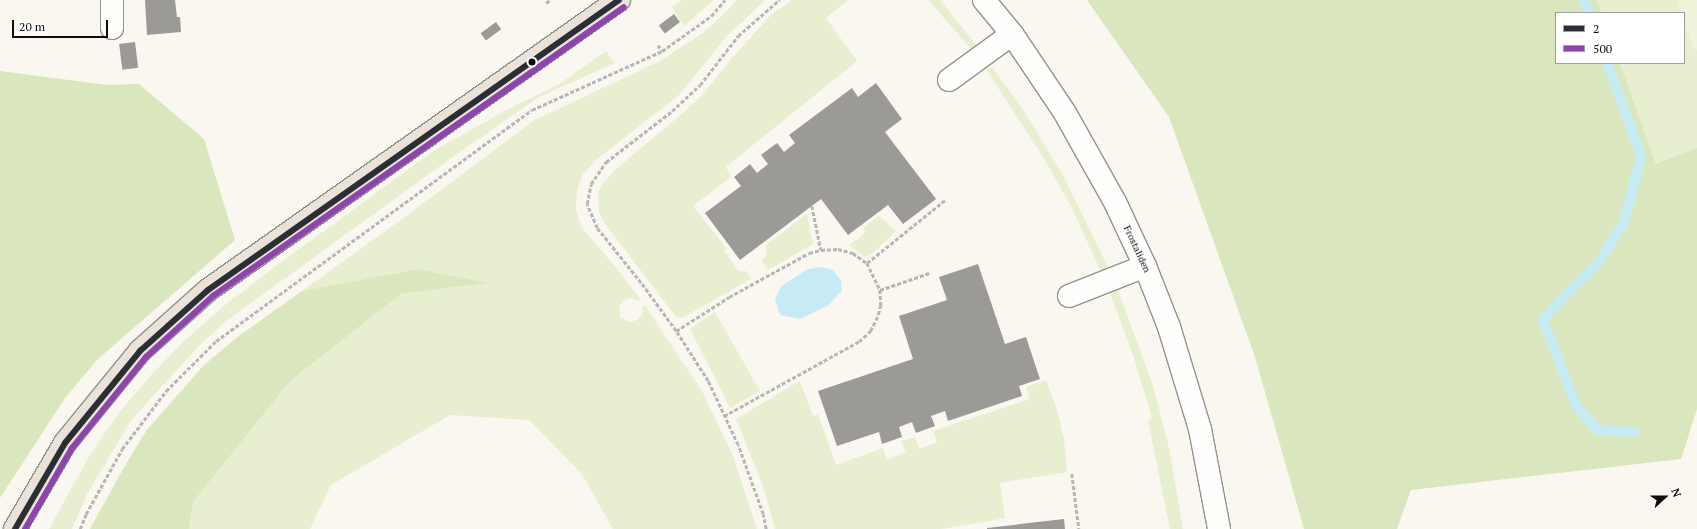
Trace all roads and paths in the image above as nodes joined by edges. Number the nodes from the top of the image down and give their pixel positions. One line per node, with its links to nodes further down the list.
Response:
1 (112, 0): 8 (street)
2 (550, 0): 7 (path)
3 (619, 0): 24 (main road)
4 (725, 0): 11 (path)
5 (779, 0): 21 (path)
6 (984, 0): 9 (street, Frostaliden)
7 (546, 3)
8 (112, 28)
9 (1012, 34): 12 (street); 17 (street, Frostaliden)
10 (658, 45): 11 (path)
11 (662, 51): 25 (path)
12 (949, 80)
13 (945, 200): 16 (path)
14 (812, 206): 15 (path)
15 (821, 250): 16 (path); 21 (path)
16 (867, 264): 19 (path)
17 (1145, 266): 20 (street); 28 (street, Frostaliden)
18 (929, 273): 19 (path)
19 (880, 290): 22 (path)
20 (1069, 296)
21 (676, 331): 22 (path)
22 (725, 416): 26 (path)
23 (1072, 474): 27 (path)
24 (16, 528)
25 (80, 529)
26 (766, 529)
27 (1079, 529)
28 (1218, 529)

